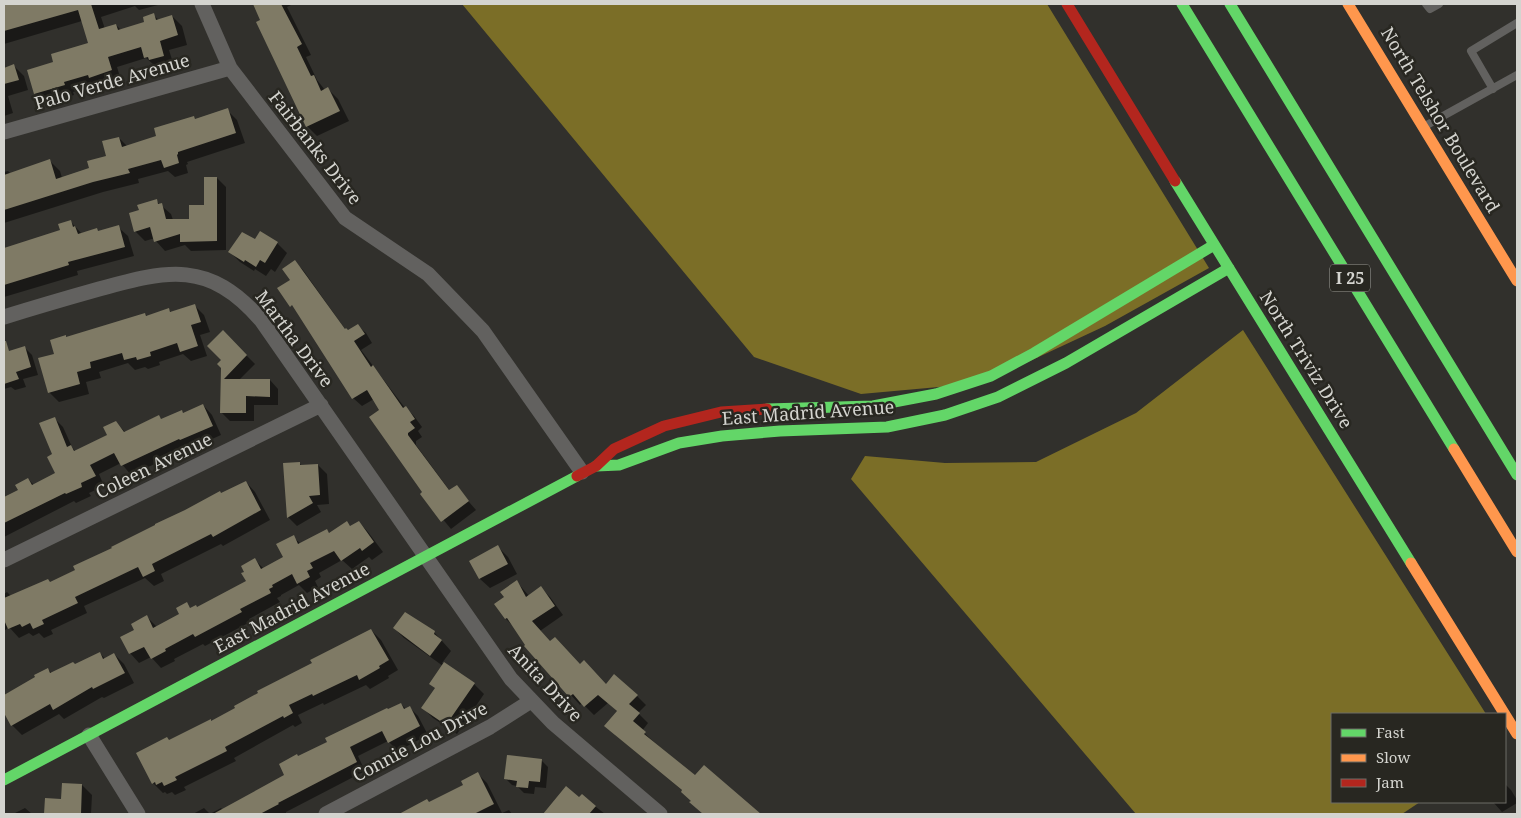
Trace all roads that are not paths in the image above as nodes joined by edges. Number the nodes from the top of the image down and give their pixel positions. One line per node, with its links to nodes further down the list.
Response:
1 (202, 4): 9 (street, Fairbanks Drive)
2 (1067, 4): 14 (main road, North Triviz Drive)
3 (1182, 4): 22 (main road, I 25)
4 (1230, 4): 21 (main road, I 25)
5 (1348, 4): 12 (main road, North Telshor Boulevard)
6 (1426, 4): 7 (lane)
7 (1439, 4)
8 (1517, 23): 11 (lane)
9 (230, 68): 13 (street, Palo Verde Avenue); 20 (street, Fairbanks Drive)
10 (1517, 75): 11 (lane)
11 (1493, 90): 12 (lane)
12 (1423, 127): 16 (main road, North Telshor Boulevard)
13 (4, 132)
14 (1214, 245): 15 (main road, North Triviz Drive); 19 (main road, East Madrid Avenue)
15 (1229, 268): 19 (main road, East Madrid Avenue); 26 (main road, North Triviz Drive)
16 (1517, 281)
17 (4, 317): 18 (street, Martha Drive)
18 (321, 406): 23 (street, Martha Drive); 24 (street, Coleen Avenue)
19 (596, 466): 20 (main road, East Madrid Avenue)
20 (582, 472): 23 (main road, East Madrid Avenue)
21 (1517, 475)
22 (1517, 552)
23 (425, 556): 25 (street, Anita Drive); 29 (main road, East Madrid Avenue)
24 (4, 560)
25 (531, 701): 32 (street, Connie Lou Drive); 33 (street, Anita Drive)
26 (1504, 713)
27 (1506, 716): 28 (main road, North Triviz Drive)
28 (1517, 734)
29 (89, 735): 30 (main road, East Madrid Avenue); 31 (street)
30 (4, 780)
31 (138, 814)
32 (326, 814)
33 (660, 814)

